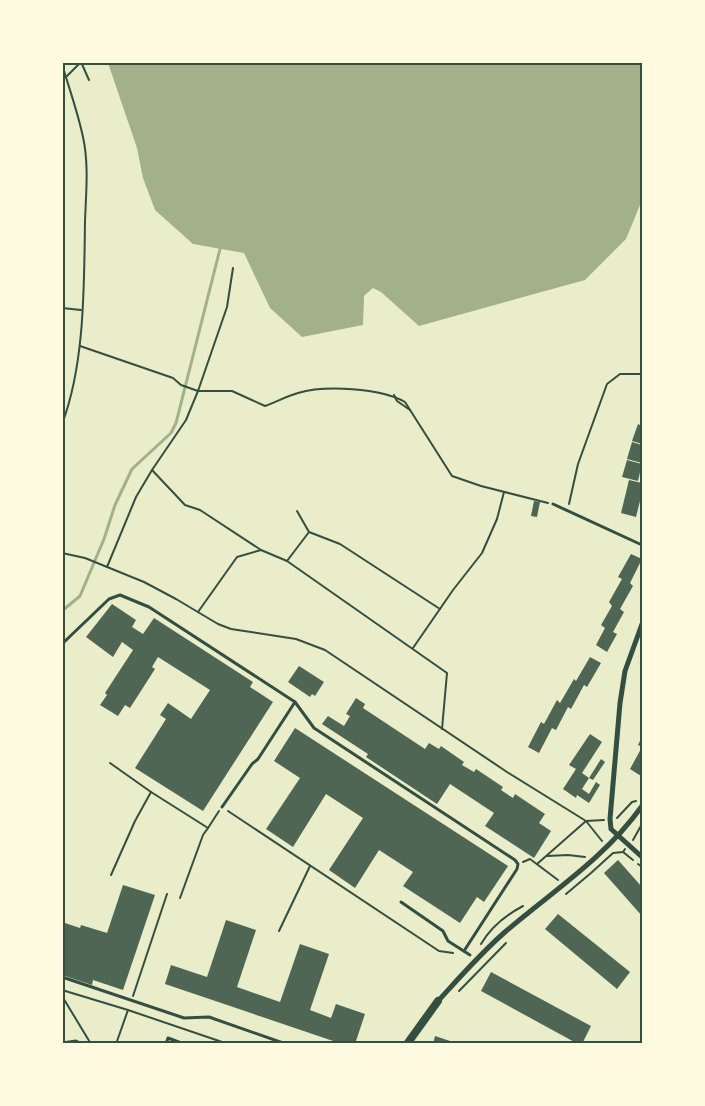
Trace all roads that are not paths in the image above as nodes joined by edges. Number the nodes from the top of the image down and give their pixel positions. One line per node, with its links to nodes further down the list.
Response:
1 (553, 504): 2 (lane)
2 (642, 545)
3 (642, 624): 8 (street)
4 (62, 644): 5 (lane)
5 (295, 702): 7 (lane); 11 (lane)
6 (642, 806): 8 (street)
7 (222, 807)
8 (618, 836): 9 (street); 14 (street)
9 (642, 857)
10 (401, 902): 11 (lane)
11 (464, 951): 12 (lane)
12 (470, 955)
13 (62, 977): 19 (lane)
14 (438, 1001): 20 (street)
15 (62, 1043): 16 (lane)
16 (82, 1044)
17 (166, 1044): 18 (lane)
18 (184, 1044)
19 (286, 1044)
20 (407, 1044)

